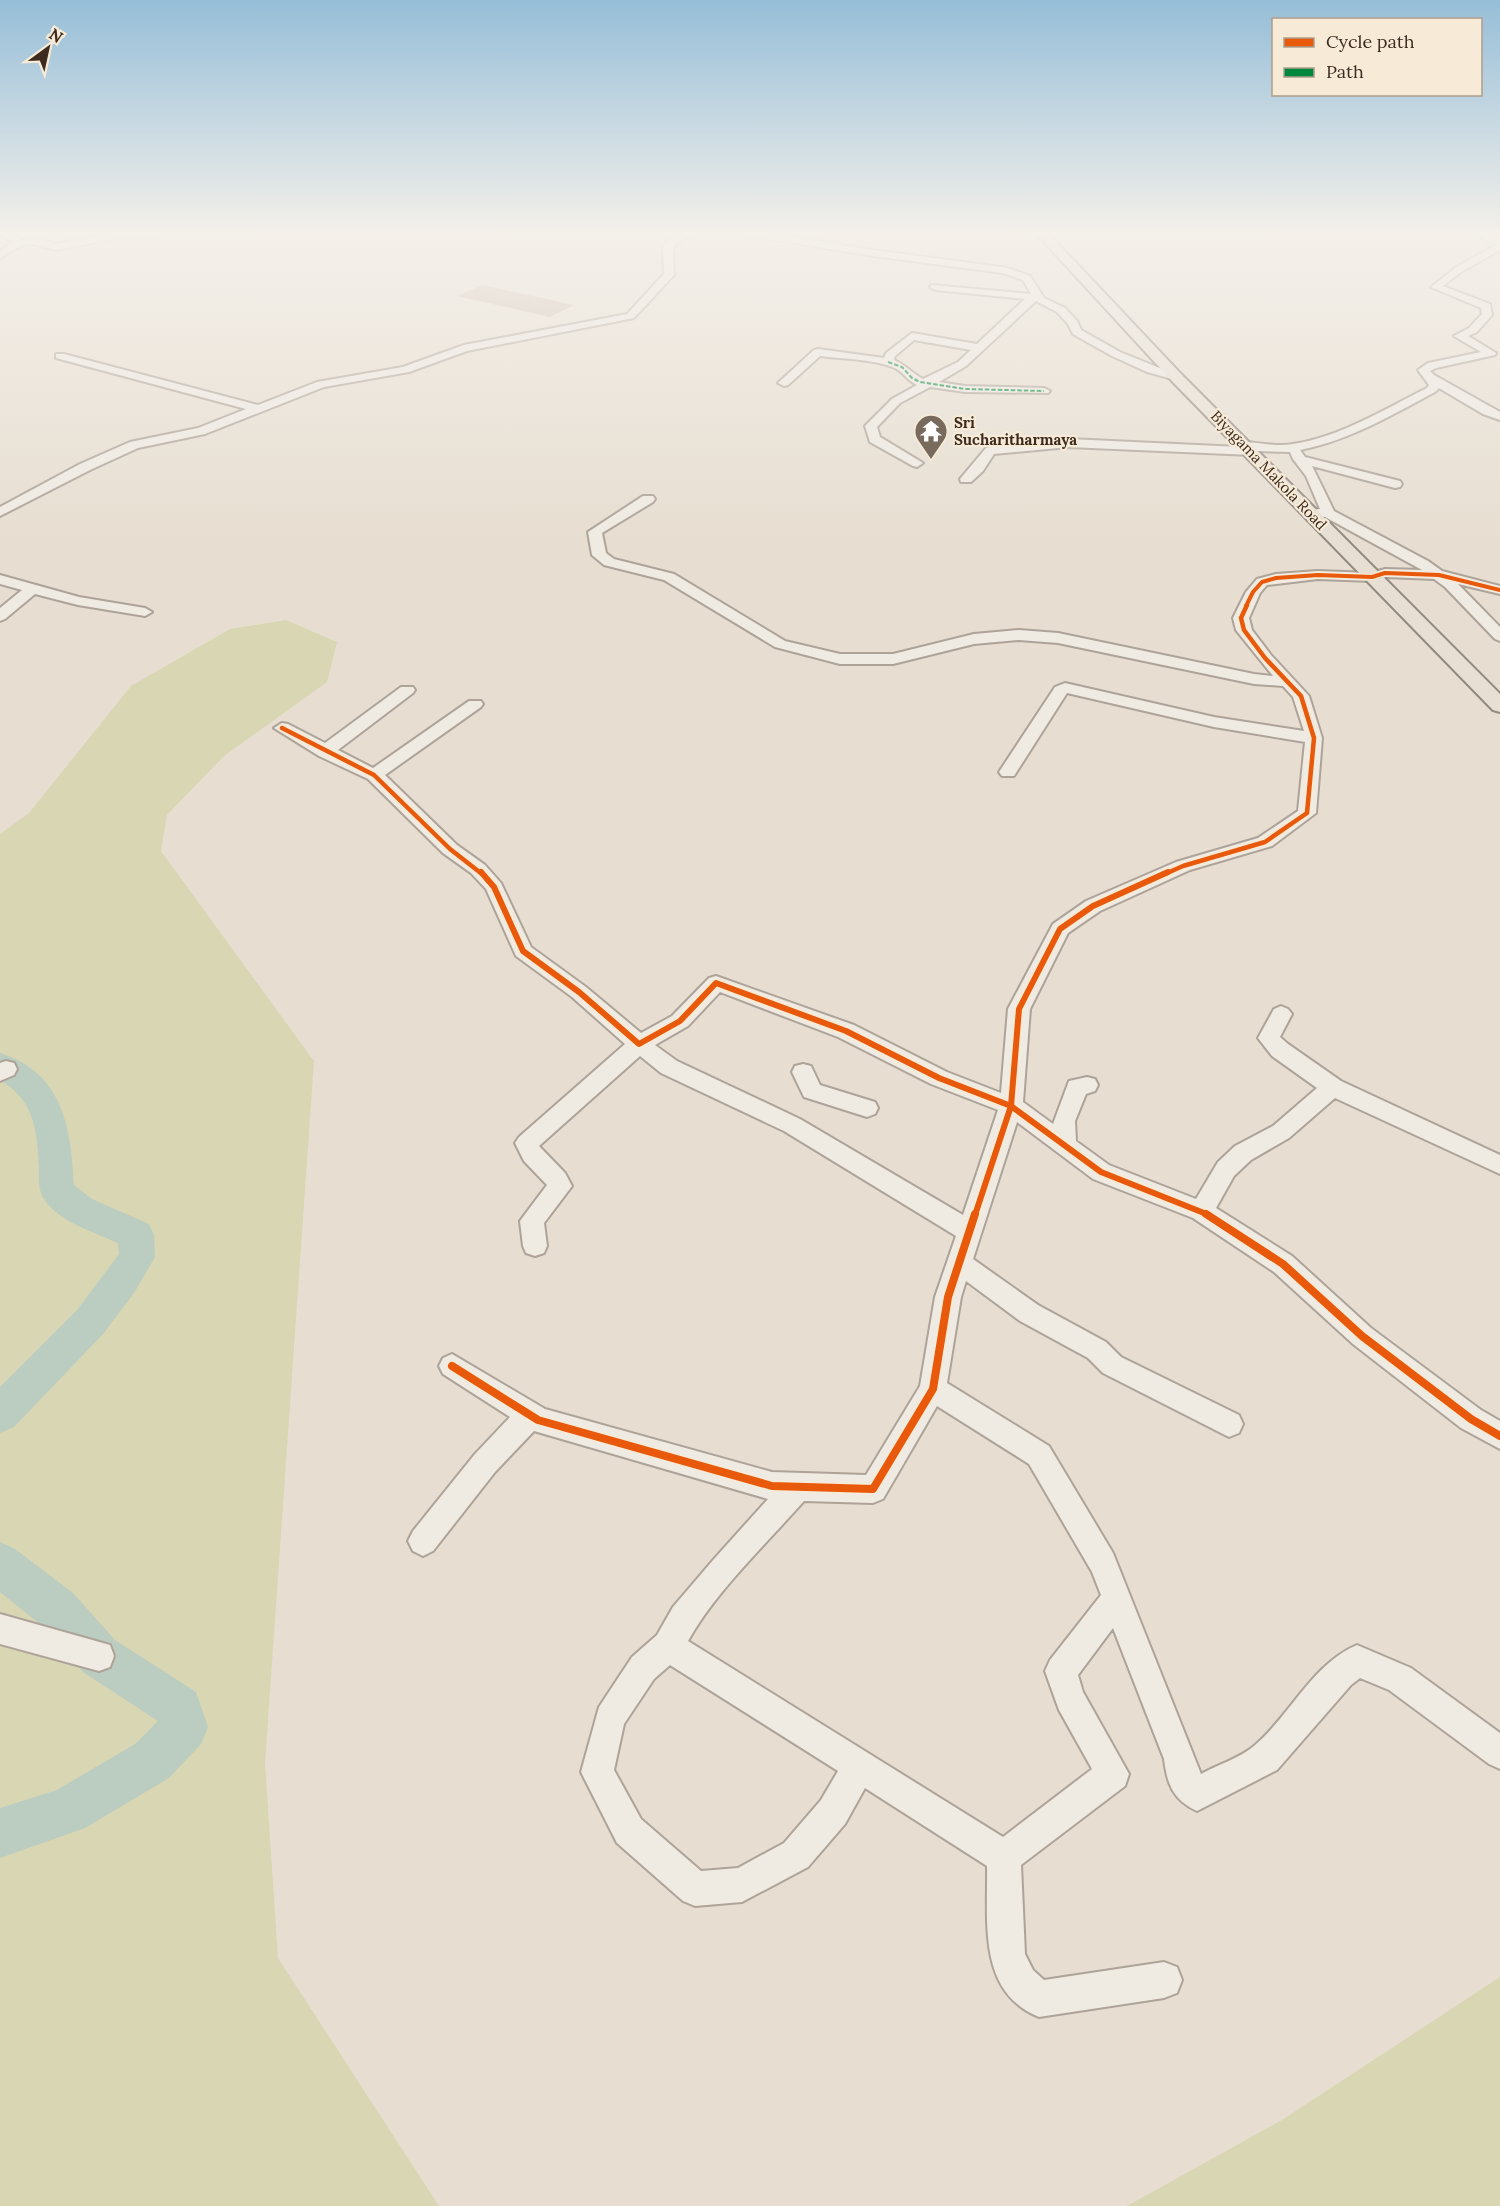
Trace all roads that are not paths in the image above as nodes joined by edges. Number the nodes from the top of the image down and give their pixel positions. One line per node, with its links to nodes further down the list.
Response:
1 (532, 335): 14 (street)
2 (995, 335): 6 (street)
3 (1082, 335): 9 (street)
4 (1137, 335): 9 (main road, Biyagama Makola Road)
5 (1461, 335): 10 (street)
6 (981, 348): 8 (street); 11 (street)
7 (60, 356): 14 (street)
8 (888, 362): 11 (street); 12 (street)
9 (1176, 377): 16 (main road, Biyagama Makola Road)
10 (1431, 378): 15 (street); 17 (street)
11 (931, 382): 13 (street); 18 (street)
12 (784, 383)
13 (1044, 391)
14 (260, 409): 22 (street)
15 (1500, 416)
16 (1249, 448): 17 (street); 19 (street); 23 (main road, Biyagama Makola Road)
17 (1296, 454): 20 (street); 24 (street)
18 (917, 463)
19 (966, 479)
20 (1395, 484)
21 (648, 499): 33 (street)
22 (0, 512)
23 (1310, 513): 24 (street); 26 (main road, Biyagama Makola Road)
24 (1328, 513): 25 (street)
25 (1439, 575): 26 (street); 29 (street); 32 (street)
26 (1372, 577): 33 (street); 36 (main road, Biyagama Makola Road)
27 (0, 579): 28 (street)
28 (33, 588): 30 (street); 31 (street)
29 (1500, 590)
30 (145, 612)
31 (0, 616)
32 (1500, 636)
33 (1288, 682): 38 (street)
34 (408, 690): 39 (street)
35 (475, 704): 41 (street)
36 (1500, 706)
37 (282, 728): 39 (street)
38 (1314, 738): 40 (street); 46 (street)
39 (325, 752): 41 (street)
40 (1008, 772)
41 (374, 774): 43 (street)
42 (1281, 1014): 45 (street)
43 (639, 1044): 46 (street); 48 (street); 53 (street)
44 (1087, 1085): 49 (street)
45 (1333, 1087): 50 (street); 51 (street)
46 (1011, 1106): 49 (street); 52 (street)
47 (867, 1108): 48 (street)
48 (792, 1125): 52 (street)
49 (1064, 1144): 51 (street)
50 (1500, 1165)
51 (1202, 1211): 59 (street)
52 (970, 1232): 54 (street)
53 (536, 1246)
54 (960, 1263): 56 (street); 58 (street)
55 (452, 1366): 57 (street)
56 (933, 1389): 60 (street); 62 (street)
57 (531, 1415): 60 (street); 61 (street)
58 (1229, 1424)
59 (1500, 1436)
60 (798, 1487): 64 (street)
61 (423, 1541)
62 (1117, 1599): 66 (street); 68 (street)
63 (0, 1629): 65 (street)
64 (668, 1646): 67 (street); 67 (street)
65 (99, 1656)
66 (1500, 1752)
67 (860, 1766): 68 (street)
68 (1004, 1857): 69 (street)
69 (1164, 1980)

